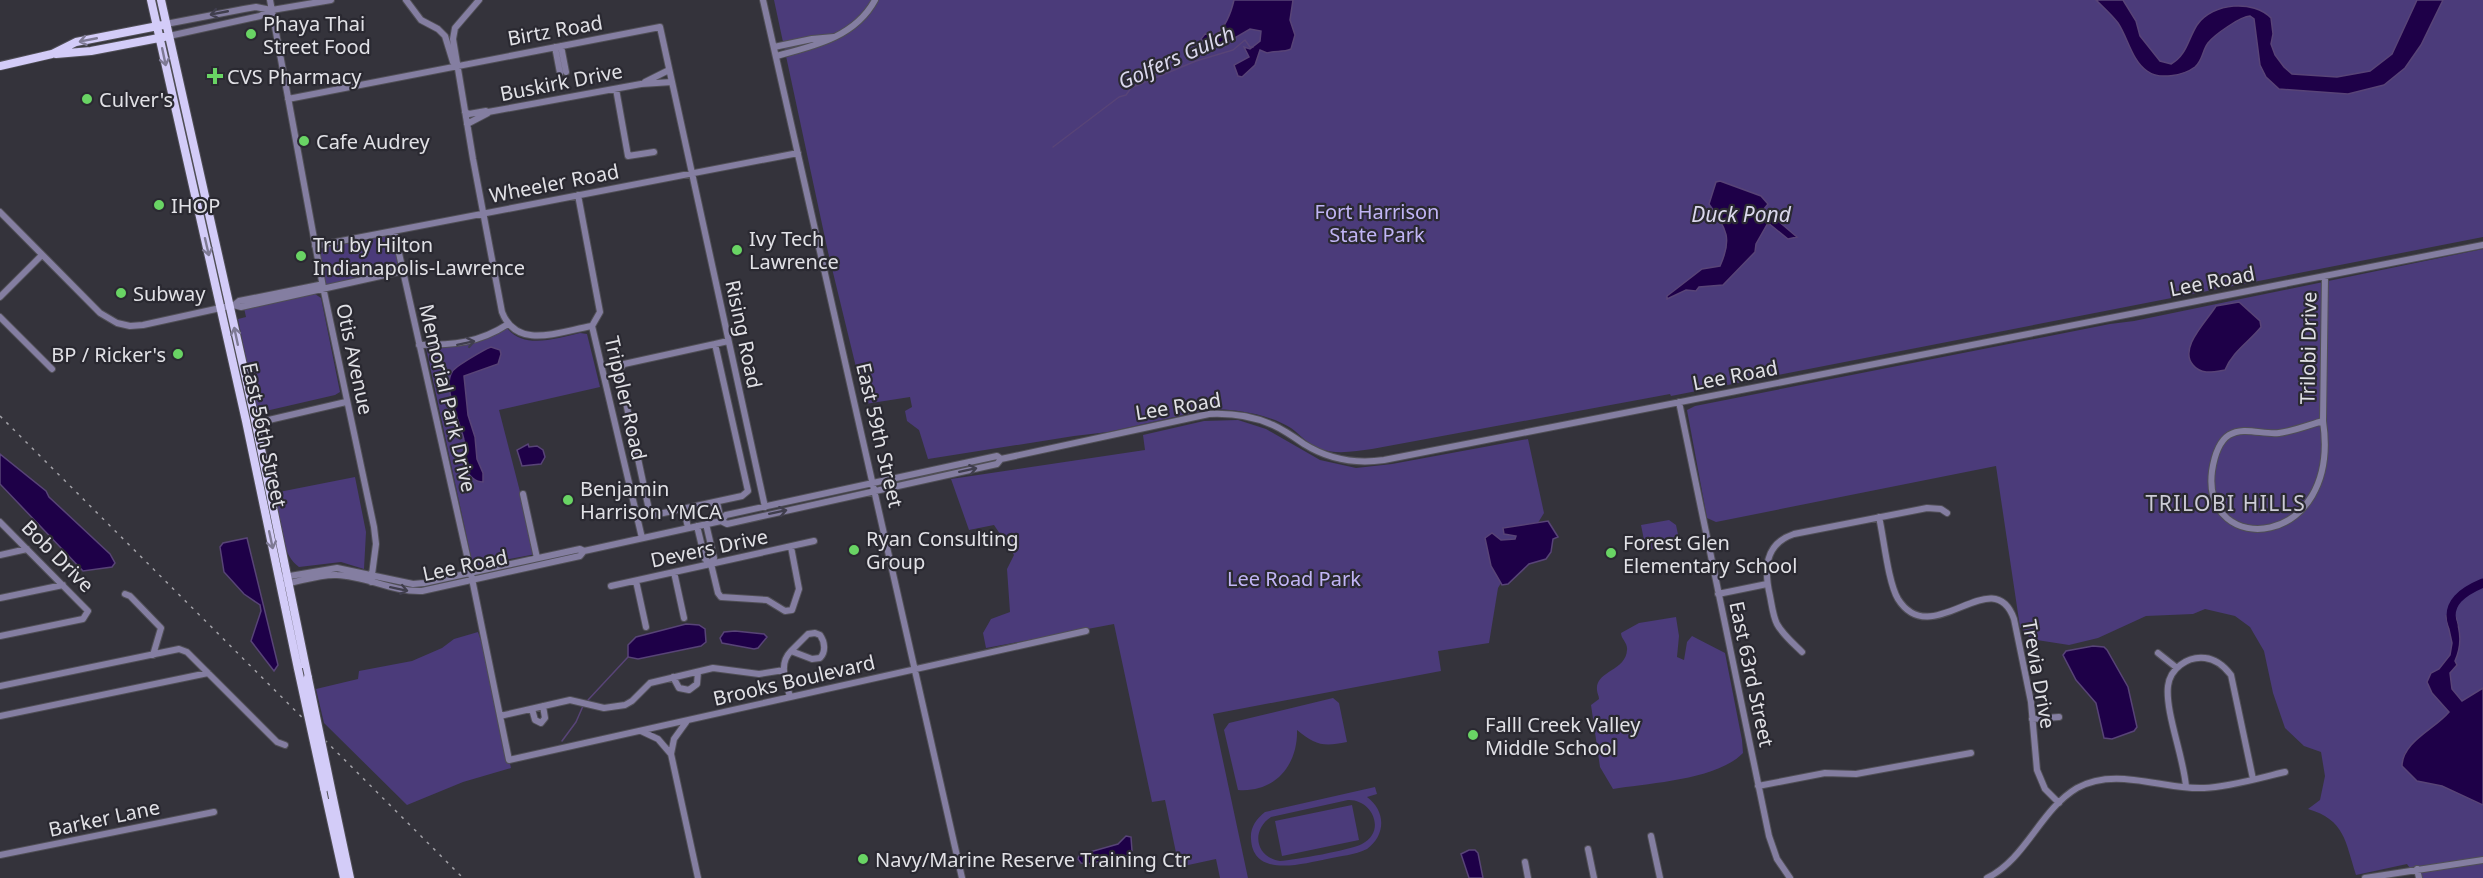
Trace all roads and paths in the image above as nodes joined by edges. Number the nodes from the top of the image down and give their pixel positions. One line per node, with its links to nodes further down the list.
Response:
1 (151, 0): 11 (main road, East 56th Street)
2 (161, 0): 11 (main road, East 56th Street)
3 (270, 0): 9 (street, Otis Avenue)
4 (331, 0): 9 (street)
5 (406, 0): 13 (street)
6 (479, 0): 10 (street)
7 (764, 0): 17 (street, East 59th Street)
8 (875, 0): 15 (street)
9 (272, 10): 11 (street, one-way to 11); 14 (street); 27 (street, Otis Avenue)
10 (459, 22): 13 (street); 20 (street)
11 (161, 25): 14 (main road, East 56th Street); 18 (main road, one-way to 18)
12 (660, 27): 16 (street, Birtz Road); 22 (street, Rising Road)
13 (438, 29): 20 (street)
14 (164, 37): 18 (main road); 31 (main road, East 56th Street, one-way to 31); 32 (main road, East 56th Street)
15 (834, 37): 17 (street); 19 (street)
16 (558, 46): 20 (street, Birtz Road); 23 (street)
17 (774, 47): 19 (street, East 59th Street)
18 (52, 54): 21 (main road)
19 (776, 56): 34 (street, East 59th Street)
20 (456, 65): 27 (street, Birtz Road); 28 (street)
21 (0, 66)
22 (669, 70): 24 (street, Rising Road); 25 (street, Buskirk Drive)
23 (563, 73)
24 (672, 82): 25 (street, Buskirk Drive); 36 (street, Rising Road)
25 (641, 84): 26 (street, Buskirk Drive)
26 (616, 88): 29 (street, Buskirk Drive); 33 (street)
27 (288, 99): 43 (street, Otis Avenue)
28 (465, 112): 29 (street, Buskirk Drive); 30 (street)
29 (488, 112): 30 (street, Buskirk Drive)
30 (466, 123): 40 (street)
31 (179, 124): 32 (main road); 35 (main road, East 56th Street)
32 (194, 148): 38 (main road, East 56th Street)
33 (654, 152)
34 (798, 153): 36 (street, Wheeler Road); 63 (street, East 59th Street)
35 (189, 170): 38 (main road); 49 (main road, East 56th Street, one-way to 49)
36 (692, 173): 37 (street, Wheeler Road); 53 (street, Rising Road)
37 (578, 195): 40 (street, Wheeler Road); 52 (street)
38 (206, 204): 49 (main road, East 56th Street)
39 (0, 212): 44 (street)
40 (483, 214): 41 (street, Wheeler Road); 51 (street)
41 (394, 231): 43 (street, Wheeler Road); 45 (street, Memorial Park Drive)
42 (2483, 245): 46 (street, Lee Road)
43 (315, 246): 47 (street, Otis Avenue)
44 (42, 255): 48 (street); 49 (street)
45 (403, 271): 47 (street); 55 (street, Memorial Park Drive)
46 (2325, 276): 59 (street, Lee Road); 60 (street, Trilobi Drive)
47 (323, 287): 49 (street); 58 (street, Otis Avenue)
48 (0, 297)
49 (228, 306): 57 (main road, East 56th Street); 61 (main road, East 56th Street, one-way to 49)
50 (0, 317): 56 (street)
51 (508, 324): 52 (street, Trippler Road); 55 (street, one-way to 51)
52 (592, 326): 76 (street, Trippler Road)
53 (728, 341): 54 (street); 67 (street, Rising Road)
54 (715, 344): 66 (street); 68 (street)
55 (419, 345): 85 (street, Memorial Park Drive)
56 (52, 369)
57 (234, 369): 61 (main road); 90 (main road, East 56th Street, one-way to 90)
58 (346, 402): 61 (street); 86 (street, Otis Avenue)
59 (1679, 402): 62 (street, Lee Road); 96 (street, East 63rd Street)
60 (2323, 421): 60 (street, Trilobi Drive)
61 (256, 423): 87 (main road, East 56th Street)
62 (1001, 459): 63 (street, Lee Road); 64 (street, Lee Road, one-way to 62)
63 (874, 482): 64 (street, East 59th Street); 67 (street, Lee Road)
64 (876, 490): 71 (street, Lee Road, one-way to 64); 107 (street, East 59th Street)
65 (523, 494): 82 (street)
66 (717, 502): 68 (street); 71 (street)
67 (765, 507): 71 (street, Lee Road)
68 (684, 509): 75 (street)
69 (1947, 513): 70 (street)
70 (1880, 517): 92 (street); 119 (street, Trevia Drive)
71 (721, 521): 73 (street, Lee Road)
72 (0, 522): 79 (street, Bob Drive)
73 (706, 524): 74 (street, Lee Road); 83 (street)
74 (697, 526): 75 (street, Lee Road); 83 (street)
75 (688, 528): 76 (street, Lee Road)
76 (642, 538): 80 (street, Lee Road)
77 (814, 541): 78 (street, Devers Drive)
78 (791, 547): 83 (street, Devers Drive); 83 (street)
79 (27, 549): 81 (street); 93 (street, Bob Drive)
80 (584, 551): 82 (street, Lee Road); 88 (street, Lee Road)
81 (0, 555)
82 (537, 558): 85 (street, Lee Road)
83 (711, 564): 84 (street, Devers Drive)
84 (674, 572): 89 (street, Devers Drive); 98 (street)
85 (471, 573): 86 (street, Lee Road); 88 (street)
86 (372, 574): 87 (street, Lee Road); 91 (street, Otis Avenue)
87 (289, 580): 90 (street, Lee Road); 91 (street, Lee Road); 139 (main road, East 56th Street, bridge)
88 (472, 581): 91 (street, Lee Road, one-way to 88); 117 (street)
89 (636, 581): 94 (street, Devers Drive); 99 (street)
90 (279, 582): 138 (main road, East 56th Street, bridge)
91 (371, 582)
92 (1767, 584): 96 (street); 103 (street)
93 (63, 585): 97 (street); 101 (street, Bob Drive)
94 (612, 586)
95 (125, 594): 105 (street)
96 (1718, 594): 127 (street, East 63rd Street)
97 (0, 598)
98 (684, 618)
99 (646, 627)
100 (1086, 631): 107 (street, Brooks Boulevard)
101 (0, 636)
102 (791, 651): 102 (street); 108 (street)
103 (1802, 652)
104 (2158, 653): 106 (street)
105 (153, 655): 110 (street); 112 (street)
106 (2177, 668): 126 (street); 128 (street)
107 (916, 669): 113 (street, Brooks Boulevard); 141 (street, East 59th Street)
108 (784, 670): 109 (street); 113 (street)
109 (698, 672): 111 (street); 111 (street)
110 (208, 673): 116 (street); 122 (street)
111 (673, 677): 114 (street)
112 (0, 686)
113 (790, 697): 120 (street, Brooks Boulevard)
114 (543, 706): 115 (street); 115 (street)
115 (532, 709): 117 (street)
116 (0, 716)
117 (500, 716): 121 (street, Brooks Boulevard)
118 (2059, 717): 119 (street)
119 (2032, 719): 129 (street, Trevia Drive)
120 (687, 721): 121 (street, Brooks Boulevard); 124 (street)
121 (640, 731): 124 (street)
122 (285, 745)
123 (1971, 753): 127 (street)
124 (671, 754): 140 (street)
125 (2285, 772): 126 (street)
126 (2253, 779): 128 (street)
127 (1758, 786): 145 (street, East 63rd Street)
128 (2186, 787): 129 (street)
129 (2059, 803): 146 (street)
130 (214, 812): 133 (street, Barker Lane)
131 (1651, 836): 144 (street)
132 (1588, 849): 143 (street)
133 (0, 855)
134 (2483, 860): 136 (street)
135 (1525, 862): 142 (street)
136 (2416, 869): 137 (street); 148 (street)
137 (2383, 876): 147 (street)
138 (344, 878)
139 (351, 878)
140 (698, 878)
141 (962, 878)
142 (1528, 878)
143 (1594, 878)
144 (1660, 878)
145 (1790, 878)
146 (1987, 878)
147 (2365, 878)
148 (2419, 878)

